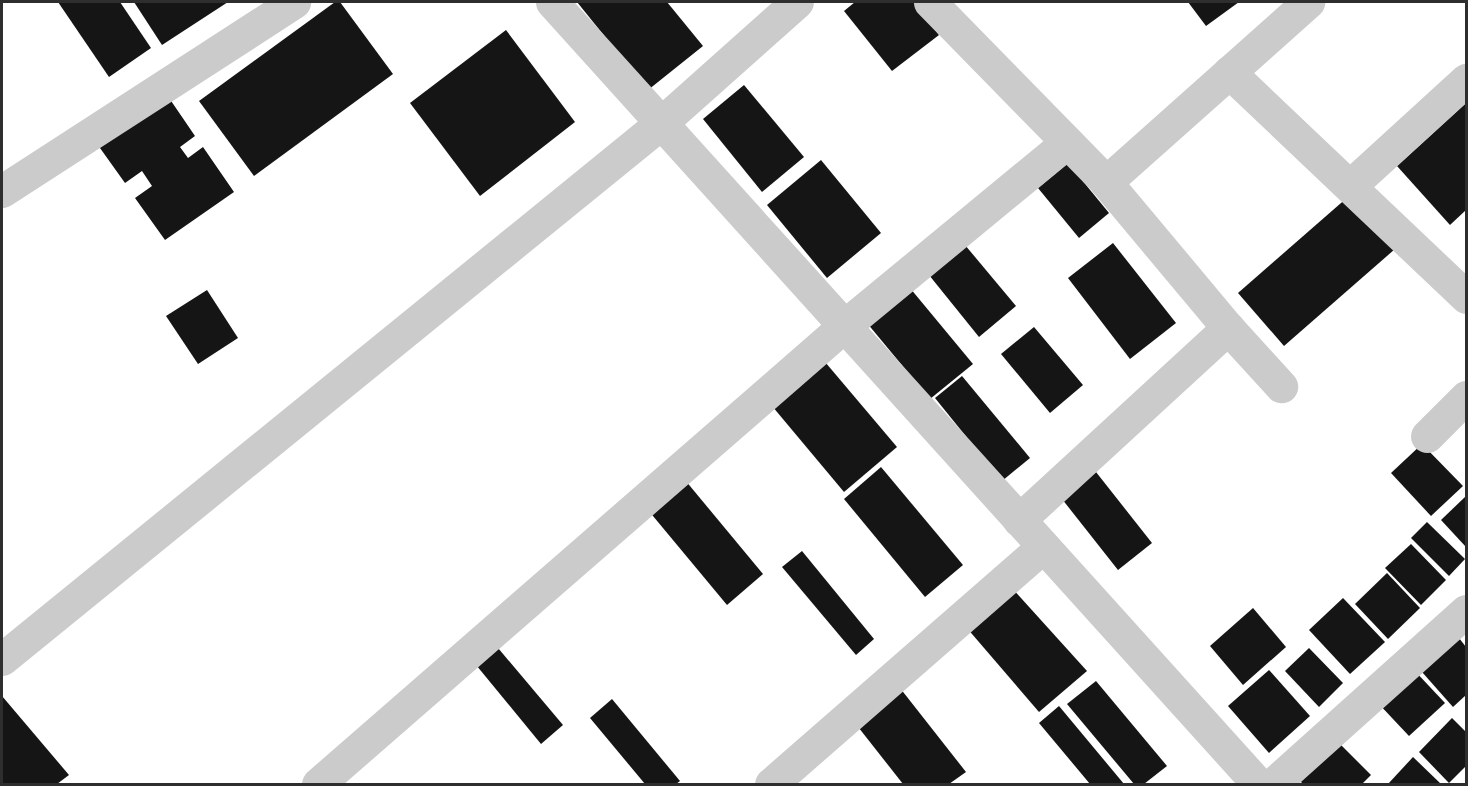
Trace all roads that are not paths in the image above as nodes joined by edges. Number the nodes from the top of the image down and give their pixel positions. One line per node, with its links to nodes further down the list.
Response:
1 (294, 2): 12 (street)
2 (552, 2): 8 (street)
3 (797, 2): 8 (street)
4 (930, 2): 9 (street)
5 (1308, 2): 6 (street)
6 (1230, 72): 10 (street); 11 (street)
7 (1467, 80): 11 (street)
8 (661, 123): 14 (street); 22 (street)
9 (1067, 142): 10 (street); 14 (street)
10 (1106, 182): 15 (street)
11 (1351, 185): 13 (street)
12 (2, 191)
13 (1467, 297)
14 (844, 326): 19 (street); 24 (street)
15 (1228, 328): 16 (street); 19 (street)
16 (1281, 386)
17 (1467, 397): 18 (street)
18 (1427, 436)
19 (1019, 520): 20 (street)
20 (1043, 547): 23 (street); 25 (street)
21 (1467, 611): 26 (street)
22 (2, 659)
23 (1241, 779)
24 (318, 784)
25 (771, 784)
26 (1274, 784)

